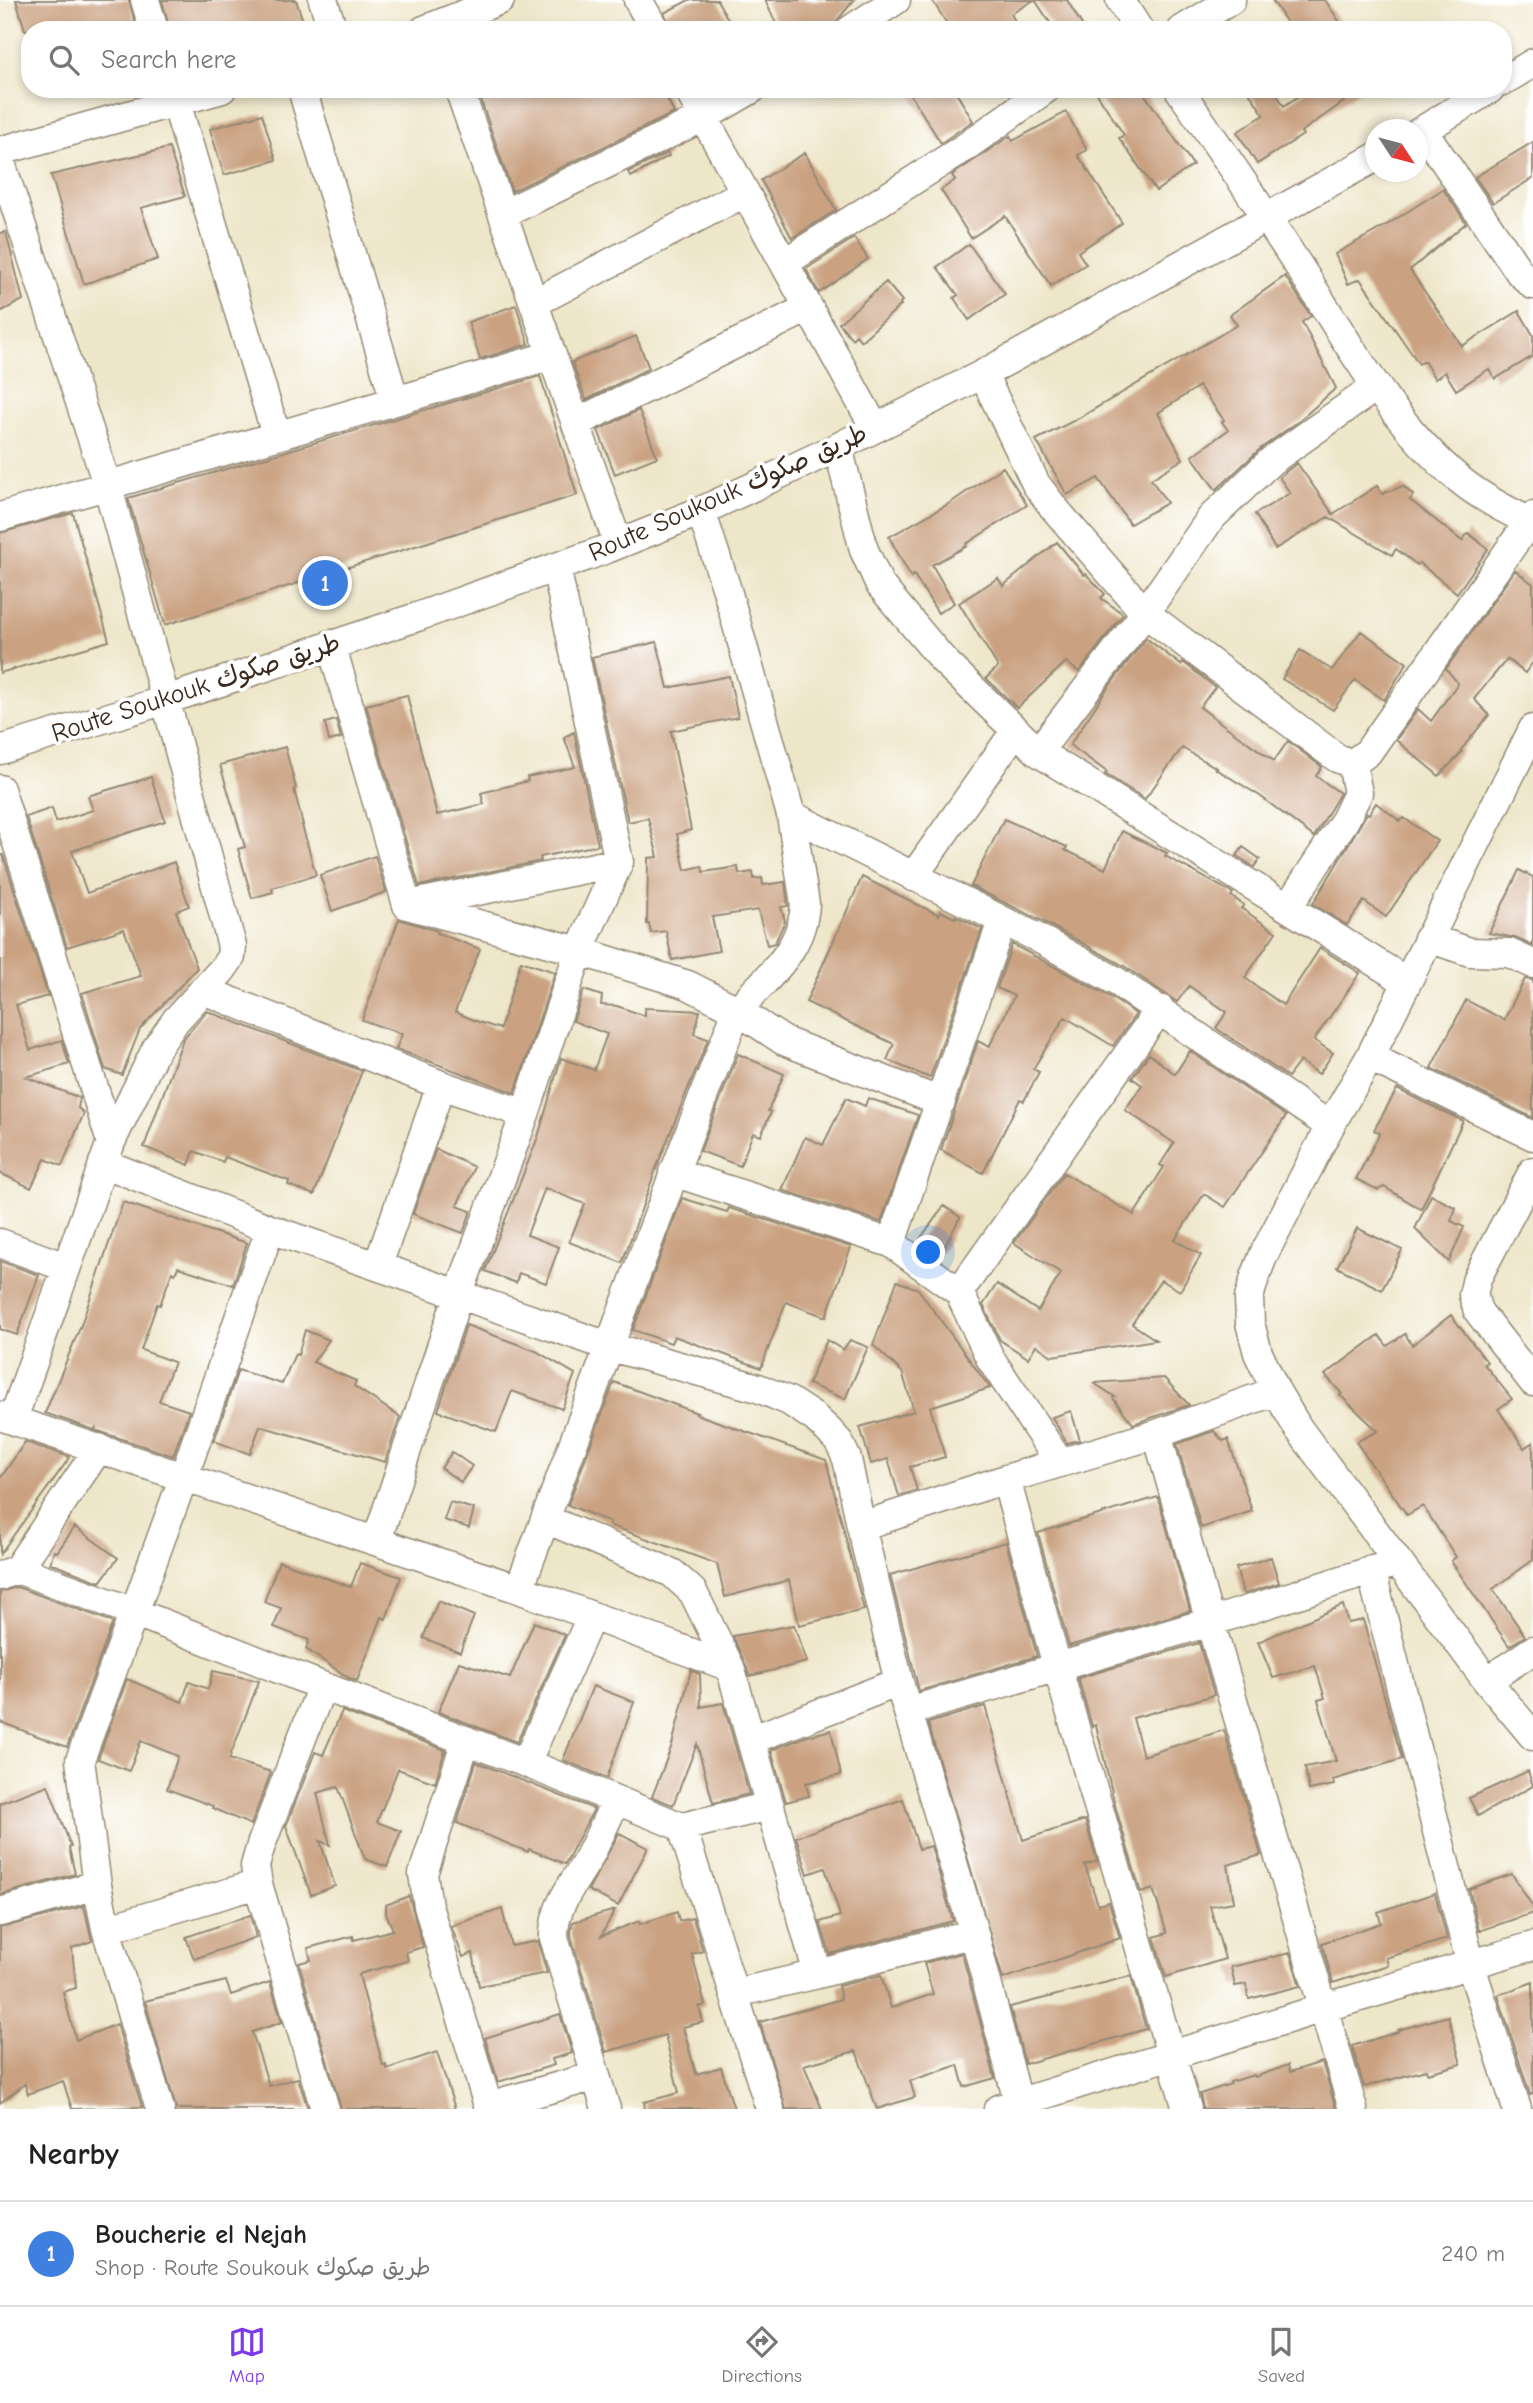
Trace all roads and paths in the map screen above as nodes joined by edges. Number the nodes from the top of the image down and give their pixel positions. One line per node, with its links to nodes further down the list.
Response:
1 (145, 0): 8 (street)
2 (323, 0): 9 (street)
3 (500, 0): 10 (street)
4 (638, 0): 11 (street)
5 (896, 0): 12 (street)
6 (1120, 0): 13 (street)
7 (1231, 0): 14 (street)
8 (151, 21)
9 (330, 21)
10 (450, 21)
11 (649, 21)
12 (864, 21)
13 (1133, 21)
14 (1197, 21)
15 (1533, 63): 16 (street)
16 (1512, 76)
17 (168, 98): 29 (street)
18 (175, 98): 45 (street)
19 (305, 98): 42 (street)
20 (462, 98): 33 (street)
21 (693, 98): 26 (street)
22 (737, 98): 26 (street)
23 (1033, 98): 35 (street)
24 (1185, 98): 34 (street)
25 (1475, 98): 27 (street)
26 (704, 117): 32 (street); 33 (street)
27 (1428, 127)
28 (1428, 143): 36 (street)
29 (0, 151)
30 (0, 160): 47 (street)
31 (1365, 163): 34 (street, Route Soukouk طريق صكوك)
32 (744, 193): 35 (street); 37 (street)
33 (503, 214): 37 (street)
34 (1267, 217): 40 (street, Route Soukouk طريق صكوك); 41 (street)
35 (785, 262): 38 (street)
36 (1533, 285)
37 (534, 303): 39 (street)
38 (808, 308): 43 (street); 44 (street)
39 (552, 355): 42 (street); 43 (street)
40 (983, 374): 44 (street, Route Soukouk طريق صكوك); 53 (street)
41 (1377, 386): 50 (street); 53 (street)
42 (395, 401): 45 (street)
43 (576, 423): 51 (street)
44 (875, 428): 46 (street, Route Soukouk طريق صكوك)
45 (276, 435): 47 (street)
46 (838, 447): 48 (street, Route Soukouk طريق صكوك); 57 (street)
47 (108, 487): 49 (street); 55 (street)
48 (702, 511): 51 (street, Route Soukouk طريق صكوك); 62 (street)
49 (0, 517)
50 (1532, 520): 60 (street)
51 (618, 544): 52 (street, Route Soukouk طريق صكوك)
52 (556, 567): 54 (street, Route Soukouk طريق صكوك); 63 (street)
53 (1144, 613): 59 (street); 60 (street)
54 (331, 644): 55 (street, Route Soukouk طريق صكوك); 65 (street)
55 (166, 700): 58 (street, Route Soukouk طريق صكوك); 72 (street)
56 (1533, 729): 68 (street)
57 (1016, 730): 59 (street); 64 (street)
58 (0, 750)
59 (1038, 752): 66 (street)
60 (1352, 764): 66 (street)
61 (0, 789): 81 (street)
62 (791, 815): 64 (street); 74 (street)
63 (619, 862): 65 (street); 69 (street)
64 (913, 877): 67 (street)
65 (407, 905): 69 (street)
66 (1288, 907): 71 (street)
67 (1002, 921): 73 (street); 77 (street)
68 (1428, 938): 70 (street); 71 (street)
69 (579, 951): 74 (street); 78 (street)
70 (1533, 964)
71 (1407, 982): 75 (street)
72 (203, 990): 76 (street); 81 (street)
73 (1160, 1009): 79 (street); 89 (street)
74 (737, 1010): 77 (street); 83 (street)
75 (1370, 1057): 79 (street); 80 (street)
76 (441, 1085): 78 (street); 87 (street)
77 (941, 1102): 86 (street)
78 (525, 1114): 90 (street)
79 (1330, 1126): 93 (street)
80 (1533, 1136)
81 (107, 1152): 84 (street); 88 (street)
82 (1533, 1171): 92 (street)
83 (673, 1172): 86 (street); 91 (street)
84 (270, 1229): 87 (street); 98 (street)
85 (0, 1243): 88 (street)
86 (891, 1243): 89 (street)
87 (378, 1265): 90 (street)
88 (65, 1268): 94 (street)
89 (959, 1292): 97 (street)
90 (458, 1293): 91 (street); 102 (street)
91 (611, 1347): 100 (street); 101 (street)
92 (1533, 1382)
93 (1276, 1391): 95 (street); 103 (street)
94 (6, 1417): 96 (street)
95 (1157, 1434): 97 (street); 109 (street)
96 (99, 1448): 98 (street); 105 (street)
97 (1060, 1463): 99 (street)
98 (184, 1476): 102 (street); 107 (street)
99 (1006, 1479): 101 (street); 111 (street)
100 (546, 1520): 106 (street); 112 (street)
101 (861, 1526): 114 (street)
102 (377, 1540): 106 (street)
103 (1398, 1562): 104 (street); 113 (street)
104 (1371, 1570): 109 (street); 130 (street)
105 (9, 1573): 107 (street)
106 (519, 1589): 108 (street)
107 (134, 1612): 115 (street); 125 (street)
108 (591, 1617): 112 (street); 120 (street)
109 (1210, 1622): 111 (street); 133 (street)
110 (1533, 1650): 113 (street)
111 (1057, 1666): 116 (street); 134 (street)
112 (730, 1667): 119 (street)
113 (1487, 1681): 117 (street)
114 (899, 1682): 116 (street); 119 (street)
115 (322, 1686): 118 (street); 124 (street)
116 (909, 1712): 128 (street)
117 (1533, 1736)
118 (466, 1740): 120 (street); 136 (street)
119 (751, 1740): 122 (street)
120 (526, 1763): 121 (street)
121 (616, 1800): 123 (street); 135 (street)
122 (770, 1806): 123 (street); 131 (street)
123 (682, 1826): 132 (street)
124 (258, 1884): 127 (street); 139 (street)
125 (97, 1885): 126 (street); 127 (street)
126 (0, 1912)
127 (106, 1929): 138 (street)
128 (974, 1933): 131 (street); 137 (street)
129 (1533, 1946): 130 (street)
130 (1471, 1966): 133 (street); 144 (street)
131 (818, 1974): 132 (street)
132 (736, 1993): 141 (street)
133 (1322, 2008): 134 (street); 143 (street)
134 (1171, 2056): 137 (street); 142 (street)
135 (596, 2076): 136 (street); 140 (street)
136 (488, 2107)
137 (1012, 2107)
138 (160, 2109)
139 (325, 2109)
140 (606, 2109)
141 (770, 2109)
142 (1187, 2109)
143 (1353, 2109)
144 (1517, 2109)

